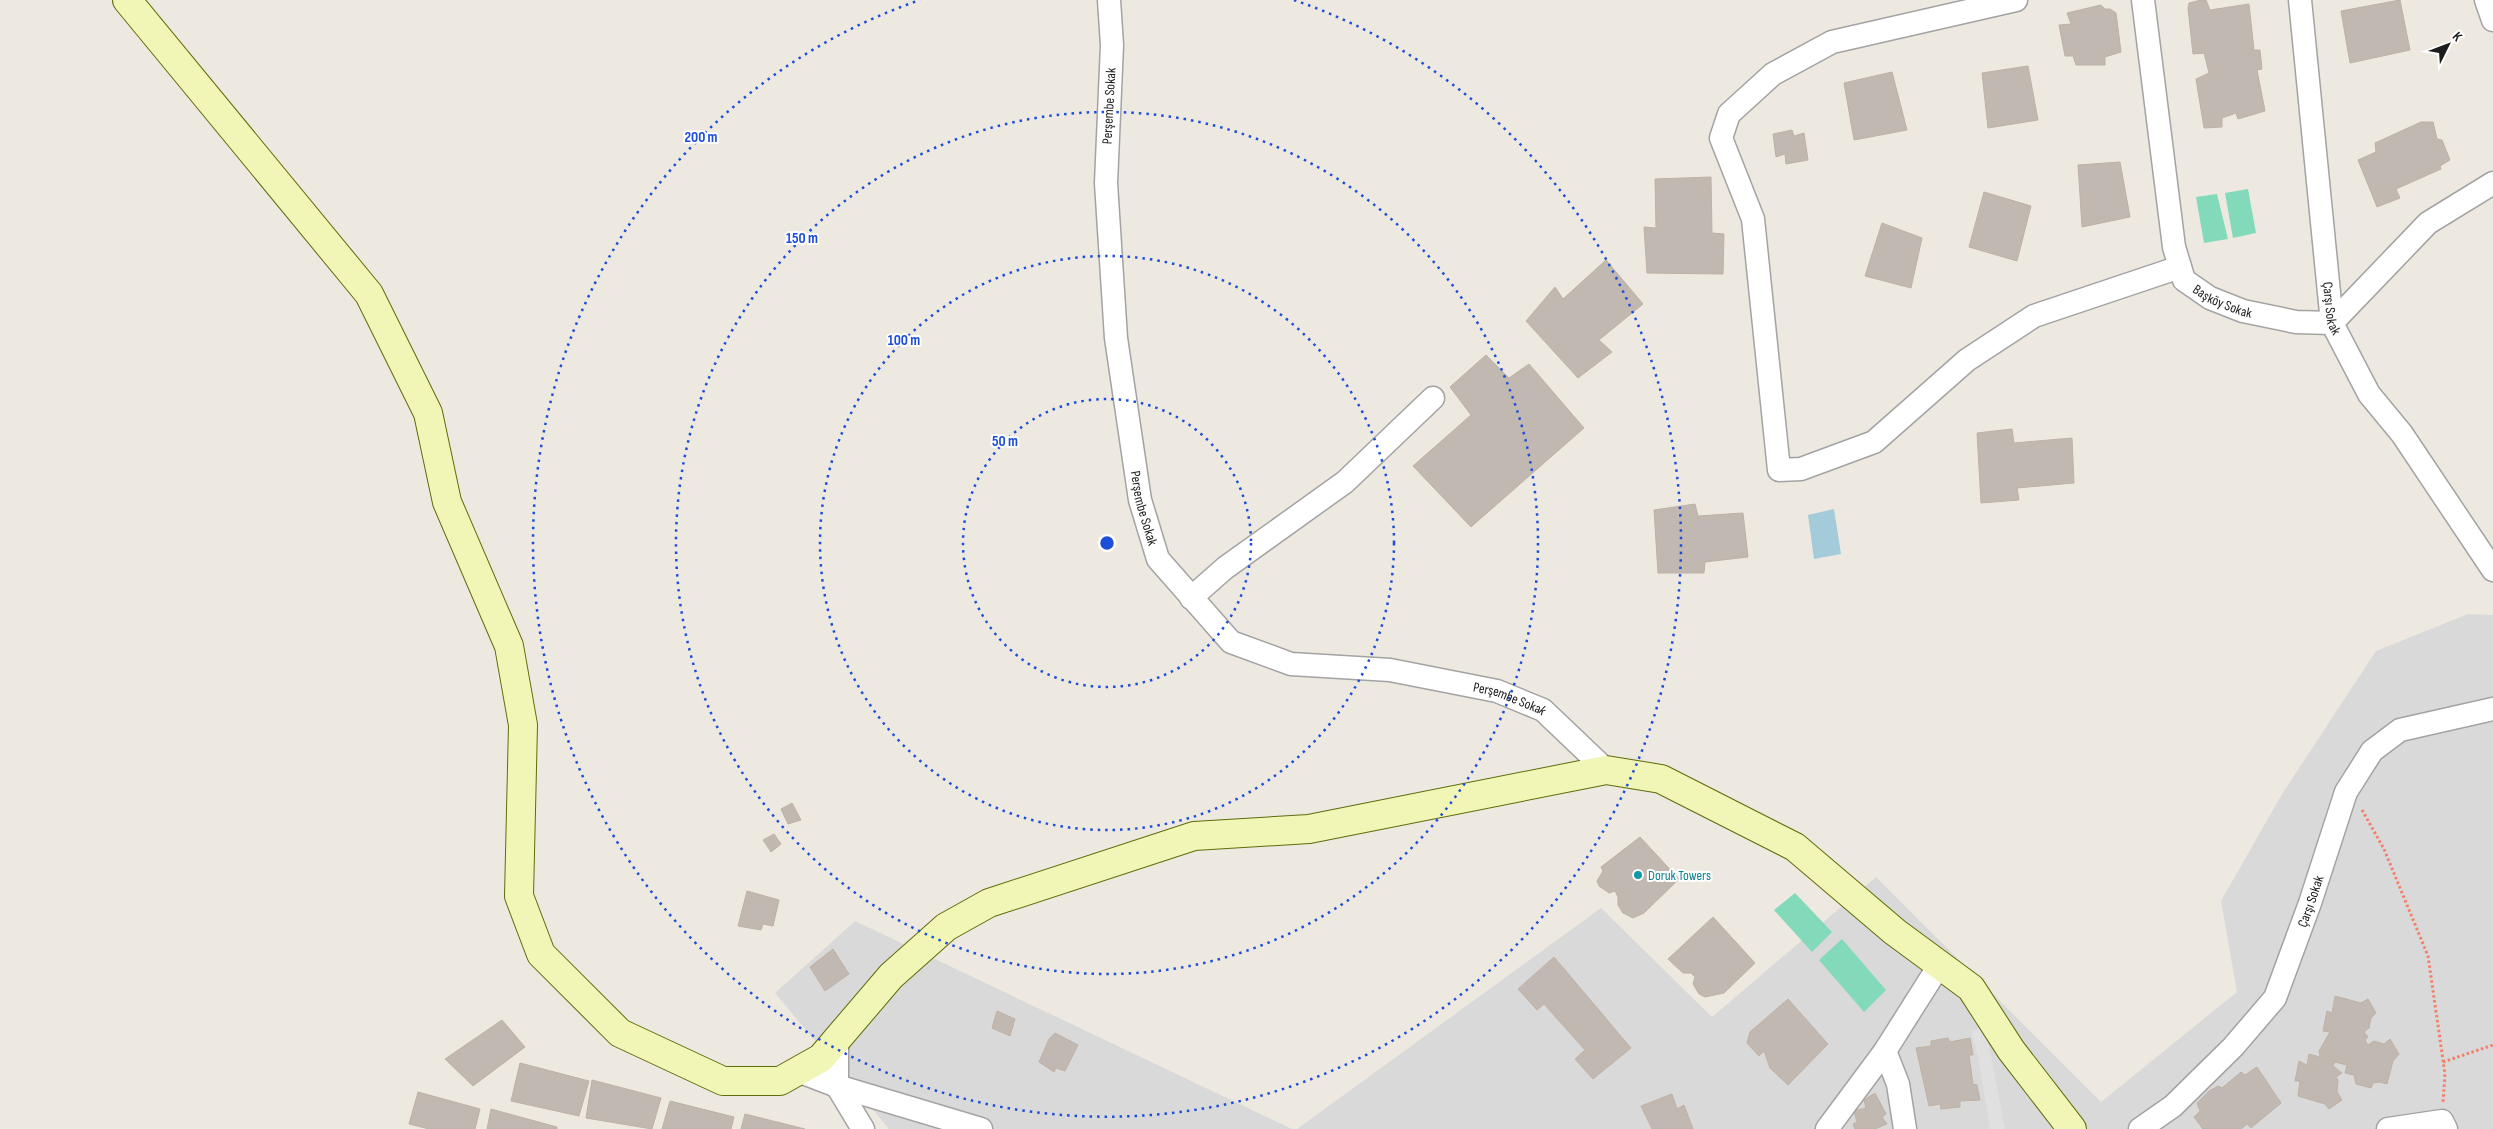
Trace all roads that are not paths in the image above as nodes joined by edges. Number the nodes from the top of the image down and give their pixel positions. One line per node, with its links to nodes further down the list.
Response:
1 (126, 0): 19 (street)
2 (1109, 0): 13 (street, Perşembe Sokak)
3 (2016, 0): 9 (street)
4 (2143, 0): 9 (street, Başköy Sokak)
5 (2300, 0): 10 (street, Çarşı Sokak)
6 (2486, 0): 7 (street)
7 (2493, 20)
8 (2493, 183): 10 (street)
9 (2180, 267): 10 (street, Başköy Sokak)
10 (2332, 323): 12 (street, Çarşı Sokak)
11 (1433, 398): 13 (street)
12 (2493, 570)
13 (1191, 598): 15 (street, Perşembe Sokak)
14 (2493, 709): 27 (street, Çarşı Sokak)
15 (1606, 770): 16 (street); 17 (street)
16 (1940, 964): 18 (street); 26 (street)
17 (837, 1038): 19 (street); 20 (street)
18 (1885, 1051): 24 (street); 25 (street)
19 (798, 1071): 20 (street)
20 (837, 1086): 22 (street); 23 (street)
21 (2444, 1125): 28 (street)
22 (863, 1129)
23 (981, 1129)
24 (1827, 1129)
25 (1905, 1129)
26 (2072, 1129)
27 (2140, 1129)
28 (2388, 1129)

